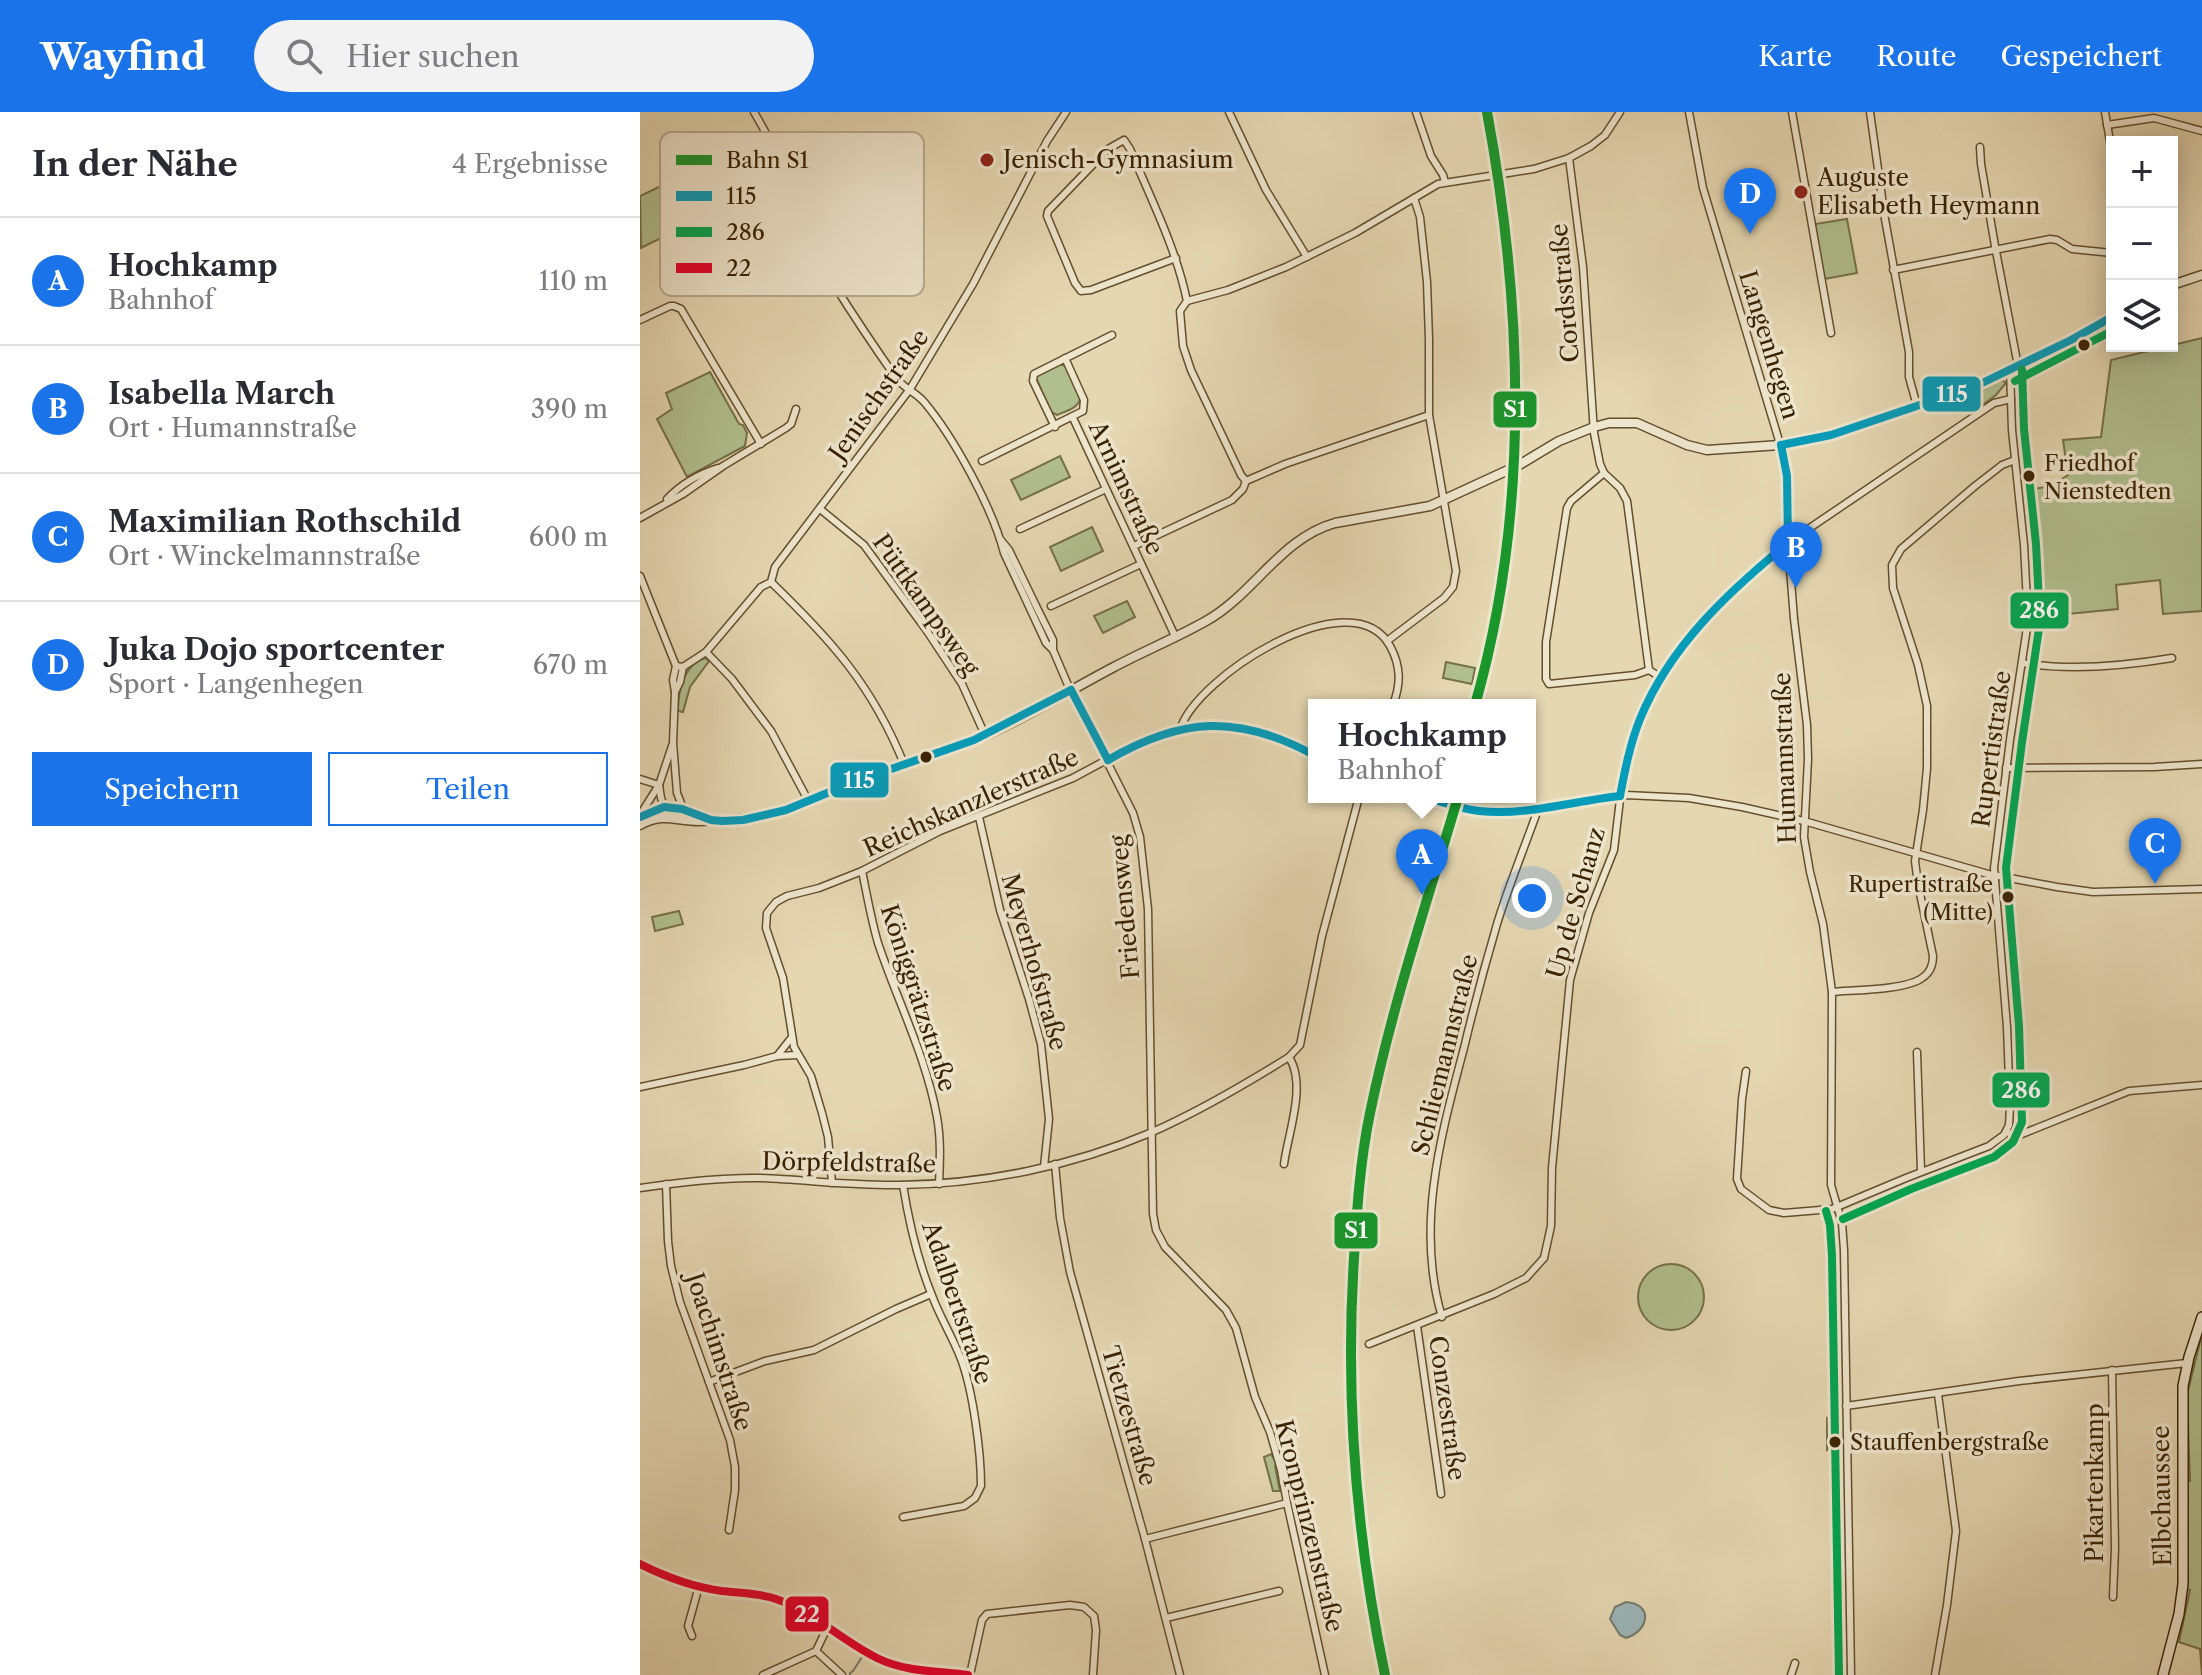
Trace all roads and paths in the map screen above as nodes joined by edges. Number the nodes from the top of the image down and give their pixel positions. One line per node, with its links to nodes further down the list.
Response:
1 (754, 112): 12 (street, Friedensweg)
2 (1066, 112): 33 (street, Jenischstraße)
3 (1229, 112): 20 (street)
4 (1416, 112): 16 (street)
5 (1620, 112): 15 (street)
6 (1689, 112): 42 (street, Langenhegen)
7 (1792, 112): 29 (street)
8 (1870, 112): 22 (street)
9 (2105, 112): 10 (street)
10 (2107, 125): 11 (street); 13 (street)
11 (2202, 131)
12 (765, 132)
13 (2109, 136)
14 (1980, 147): 18 (street, Rupertistraße)
15 (1569, 158): 16 (street); 40 (street, Cordsstraße)
16 (1445, 182): 17 (street)
17 (1414, 198): 20 (street); 37 (street)
18 (1996, 250): 19 (street); 22 (street); 32 (street, Rupertistraße)
19 (2106, 252)
20 (1307, 257): 26 (street)
21 (1176, 258): 21 (street); 26 (street)
22 (1893, 270): 35 (street)
23 (2202, 275): 24 (street)
24 (2178, 283)
25 (843, 296): 33 (street, Friedensweg)
26 (1187, 301): 46 (street)
27 (640, 320): 41 (street)
28 (2106, 320): 32 (street)
29 (1831, 333)
30 (1112, 335): 31 (street, Arnimstraße)
31 (1065, 358): 38 (street, Arnimstraße); 39 (street, Arnimstraße)
32 (2014, 368): 34 (street, Rupertistraße); 35 (street)
33 (910, 389): 49 (street, Jenischstraße); 66 (street, Friedensweg)
34 (2011, 399): 43 (street, Rupertistraße); 52 (street, Up de Schanz)
35 (1917, 406): 42 (street)
36 (796, 409): 41 (street)
37 (1429, 415): 46 (street); 48 (street)
38 (1073, 418): 39 (street); 47 (street, Arnimstraße)
39 (1055, 427): 44 (street)
40 (1594, 427): 42 (street); 45 (street, Cordsstraße); 48 (street)
41 (761, 444): 50 (street)
42 (1781, 445): 52 (street, Langenhegen)
43 (2015, 460): 62 (street, Rupertistraße); 93 (street)
44 (982, 461)
45 (1604, 473): 64 (street); 64 (street)
46 (1246, 481): 53 (street)
47 (1106, 489): 51 (street); 53 (street, Arnimstraße)
48 (1445, 499): 58 (street); 59 (street)
49 (820, 509): 56 (street, Jenischstraße); 69 (street, Püttkampsweg)
50 (640, 518)
51 (1020, 529)
52 (1788, 543): 65 (street, Up de Schanz); 91 (street, Humannstraße)
53 (1134, 546): 54 (street, Arnimstraße)
54 (1141, 564): 57 (street); 58 (street, Arnimstraße)
55 (640, 576): 63 (street)
56 (771, 582): 60 (street, Jenischstraße); 73 (street)
57 (1051, 606)
58 (1175, 636): 66 (street)
59 (1387, 641): 67 (street); 68 (street)
60 (706, 652): 63 (street, Jenischstraße); 80 (street)
61 (2172, 658): 62 (street)
62 (2022, 663): 75 (street, Rupertistraße)
63 (680, 667): 70 (street)
64 (1649, 670): 65 (street)
65 (1660, 677): 79 (street, Up de Schanz)
66 (1071, 690): 69 (street); 72 (street, Friedensweg)
67 (1395, 699)
68 (1180, 730): 71 (street, Reichskanzlerstraße); 72 (street, Reichskanzlerstraße)
69 (985, 735): 73 (street)
70 (673, 743): 77 (street); 78 (street)
71 (1308, 752)
72 (1108, 760): 88 (street, Reichskanzlerstraße); 106 (street, Friedensweg)
73 (904, 764): 80 (street)
74 (2202, 764): 75 (street)
75 (2006, 768): 95 (street, Rupertistraße)
76 (640, 779): 77 (street)
77 (659, 785): 83 (street); 86 (street)
78 (677, 793): 83 (street); 85 (street)
79 (1620, 796): 84 (street); 91 (street); 119 (street, Up de Schanz)
80 (809, 802): 90 (street)
81 (1357, 803): 102 (street)
82 (1447, 803): 84 (street)
83 (666, 808): 85 (street); 86 (street); 87 (street); 89 (street)
84 (1535, 809): 119 (street, Schliemannstraße)
85 (685, 810): 90 (street)
86 (640, 816)
87 (656, 817): 89 (street); 92 (street)
88 (979, 817): 94 (street, Reichskanzlerstraße); 110 (street, Meyerhofstraße)
89 (674, 818): 90 (street)
90 (711, 820)
91 (1804, 821): 93 (street); 97 (street, Humannstraße)
92 (640, 825)
93 (1916, 854): 95 (street); 97 (street)
94 (862, 871): 98 (street, Reichskanzlerstraße); 114 (street, Königgrätzstraße)
95 (1995, 875): 96 (street); 107 (street, Rupertistraße)
96 (2202, 889)
97 (1832, 992): 117 (street, Humannstraße)
98 (792, 1037): 100 (street, Reichskanzlerstraße); 101 (street)
99 (1917, 1052): 111 (street)
100 (797, 1055): 101 (street); 112 (street, Reichskanzlerstraße)
101 (777, 1056): 105 (street)
102 (1289, 1057): 106 (street, Dörpfeldstraße); 109 (street)
103 (1746, 1071): 117 (street)
104 (2202, 1085): 107 (street)
105 (640, 1087)
106 (1152, 1131): 108 (street, Dörpfeldstraße); 129 (street, Kronprinzenstraße)
107 (2006, 1132): 111 (street)
108 (1055, 1164): 110 (street, Dörpfeldstraße); 132 (street, Tietzestraße)
109 (1284, 1164)
110 (1044, 1167): 114 (street, Dörpfeldstraße)
111 (1921, 1171): 117 (street)
112 (832, 1183): 113 (street, Dörpfeldstraße); 115 (street, Dörpfeldstraße)
113 (666, 1184): 116 (street, Dörpfeldstraße); 125 (street, Joachimstraße)
114 (939, 1184): 115 (street, Dörpfeldstraße)
115 (903, 1185): 118 (street, Adalbertstraße)
116 (640, 1188)
117 (1838, 1208): 127 (street, Humannstraße)
118 (931, 1294): 125 (street); 130 (street, Adalbertstraße)
119 (1442, 1317): 121 (street, Up de Schanz)
120 (2202, 1317): 123 (main road, Elbchaussee)
121 (1417, 1326): 122 (street, Up de Schanz); 128 (street, Conzestraße)
122 (1369, 1344)
123 (2187, 1363): 124 (street); 151 (main road, Elbchaussee)
124 (2112, 1370): 126 (street); 136 (street, Pikartenkamp)
125 (709, 1382): 131 (street, Joachimstraße)
126 (1938, 1394): 127 (street); 150 (street)
127 (1846, 1406): 149 (street, Humannstraße)
128 (1441, 1494)
129 (1287, 1503): 132 (street); 147 (street, Kronprinzenstraße)
130 (903, 1517)
131 (729, 1530)
132 (1145, 1539): 137 (street, Tietzestraße)
133 (640, 1564): 134 (street)
134 (699, 1586): 138 (street); 139 (street)
135 (1279, 1591): 137 (street)
136 (2113, 1597)
137 (1166, 1618): 146 (street, Tietzestraße)
138 (828, 1626): 140 (street); 144 (street)
139 (692, 1636)
140 (816, 1651): 142 (street); 143 (street)
141 (1795, 1663): 148 (street)
142 (763, 1675)
143 (842, 1675)
144 (969, 1675): 145 (street)
145 (1093, 1675)
146 (1180, 1675)
147 (1325, 1675)
148 (1791, 1675)
149 (1851, 1675)
150 (1935, 1675)
151 (2163, 1675)

